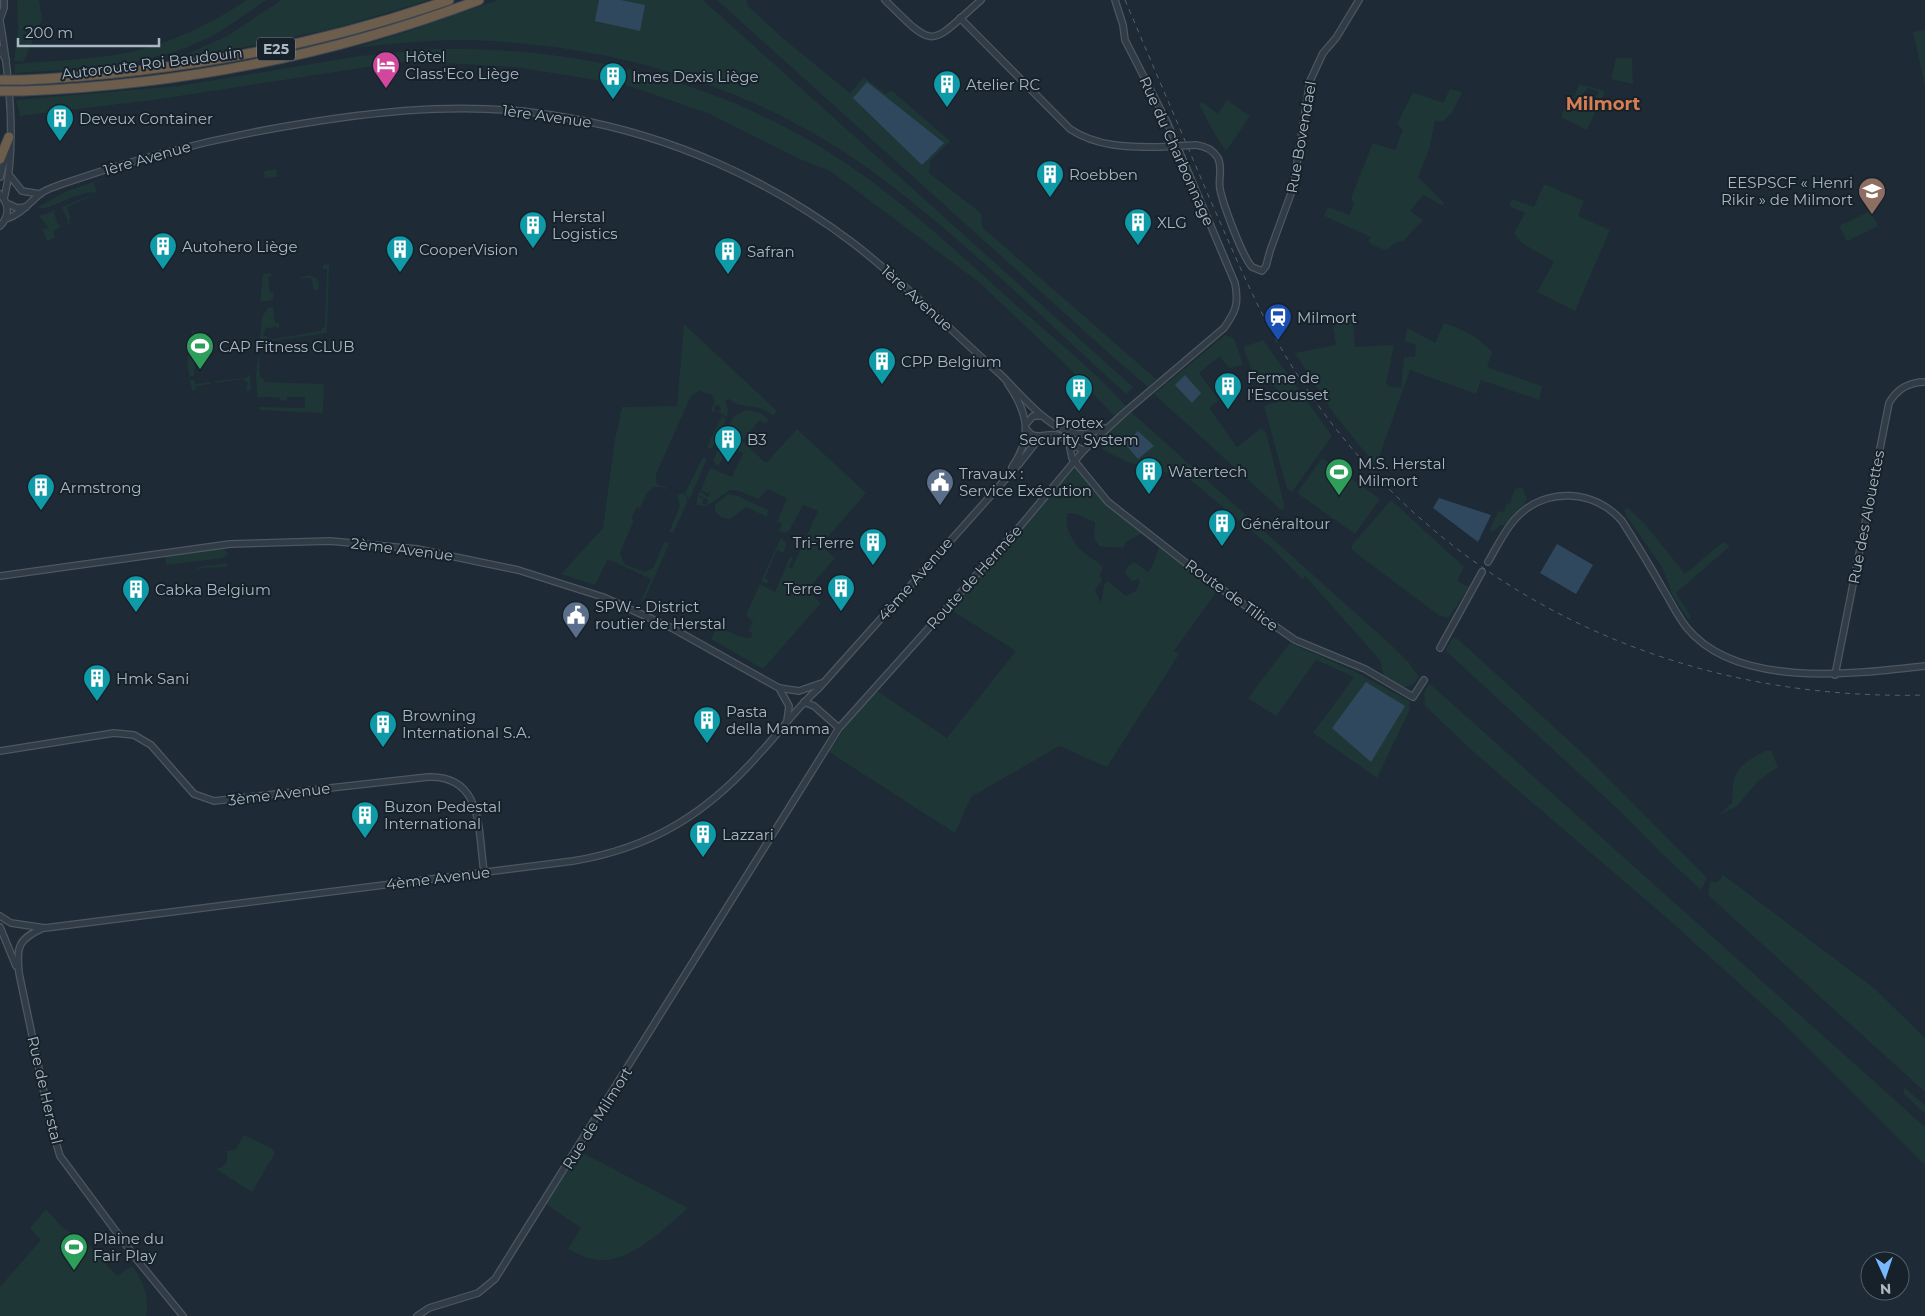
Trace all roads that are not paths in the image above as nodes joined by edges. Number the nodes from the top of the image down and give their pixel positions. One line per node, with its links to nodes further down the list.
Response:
1 (4, 0): 9 (street)
2 (449, 0): 12 (highway, Autoroute Roi Baudouin / E25, bridge)
3 (479, 0): 13 (highway, Autoroute Roi Baudouin / E25, bridge)
4 (885, 0): 8 (street)
5 (980, 0): 8 (street)
6 (1115, 0): 23 (street, Rue du Charbonnage)
7 (1359, 0): 8 (street, Rue Bovendael, bridge)
8 (960, 18)
9 (0, 20): 11 (street)
10 (0, 49): 11 (street)
11 (7, 63): 14 (street)
12 (0, 80)
13 (0, 91)
14 (10, 137): 15 (highway); 16 (street); 17 (street)
15 (0, 159)
16 (10, 175): 18 (street); 19 (street)
17 (0, 177)
18 (40, 194): 20 (street, 1ère Avenue); 24 (street, 1ère Avenue)
19 (3, 199): 20 (street); 21 (street)
20 (28, 207): 21 (street, 1ère Avenue)
21 (6, 219): 22 (street)
22 (0, 226)
23 (1238, 304): 29 (street, Route de Hermée)
24 (1002, 377): 26 (street, 1ère Avenue); 28 (street, 1ère Avenue)
25 (1925, 382): 42 (street, Rue des Alouettes)
26 (1042, 416): 27 (street, 1ère Avenue); 28 (street)
27 (1047, 420): 30 (street, 1ère Avenue); 31 (street)
28 (1027, 427): 31 (street); 36 (street, 4ème Avenue)
29 (1109, 427): 30 (street); 33 (street, Route de Hermée)
30 (1085, 434): 33 (street)
31 (1042, 436): 32 (street); 36 (street, 4ème Avenue)
32 (1069, 443): 34 (street); 35 (street)
33 (1091, 443): 34 (street, Route de Hermée)
34 (1084, 450): 35 (street, Route de Hermée)
35 (1074, 460): 43 (street, Route de Tilice); 53 (street, Route de Hermée)
36 (1007, 475): 44 (street, 4ème Avenue)
37 (1488, 562): 42 (street)
38 (1482, 572): 40 (street)
39 (0, 576): 45 (street, 2ème Avenue)
40 (1440, 648)
41 (1925, 666): 42 (street)
42 (1835, 675)
43 (1424, 680)
44 (822, 683): 46 (street, 4ème Avenue); 47 (street, 4ème Avenue)
45 (779, 688): 46 (street, 2ème Avenue); 49 (street, 2ème Avenue)
46 (796, 691): 48 (street); 49 (street, 4ème Avenue)
47 (813, 693): 48 (street, 4ème Avenue); 50 (street)
48 (804, 701): 50 (street); 51 (street, 4ème Avenue)
49 (788, 702): 51 (street); 52 (street)
50 (814, 706): 53 (street)
51 (800, 708): 52 (street, 4ème Avenue)
52 (786, 724): 55 (street, 4ème Avenue)
53 (839, 728): 56 (street, Route de Hermée)
54 (0, 751): 55 (street, 3ème Avenue)
55 (484, 872): 60 (street, 4ème Avenue)
56 (744, 881): 67 (street, Rue de Milmort)
57 (0, 916): 58 (street)
58 (11, 923): 59 (street); 61 (street)
59 (19, 924): 60 (street, 4ème Avenue); 62 (street)
60 (45, 928): 62 (street, 4ème Avenue)
61 (2, 929): 63 (street)
62 (25, 937): 64 (street)
63 (6, 941): 64 (street); 65 (street)
64 (20, 943): 65 (street)
65 (19, 973): 66 (street, Rue de Herstal)
66 (183, 1316)
67 (417, 1316)

